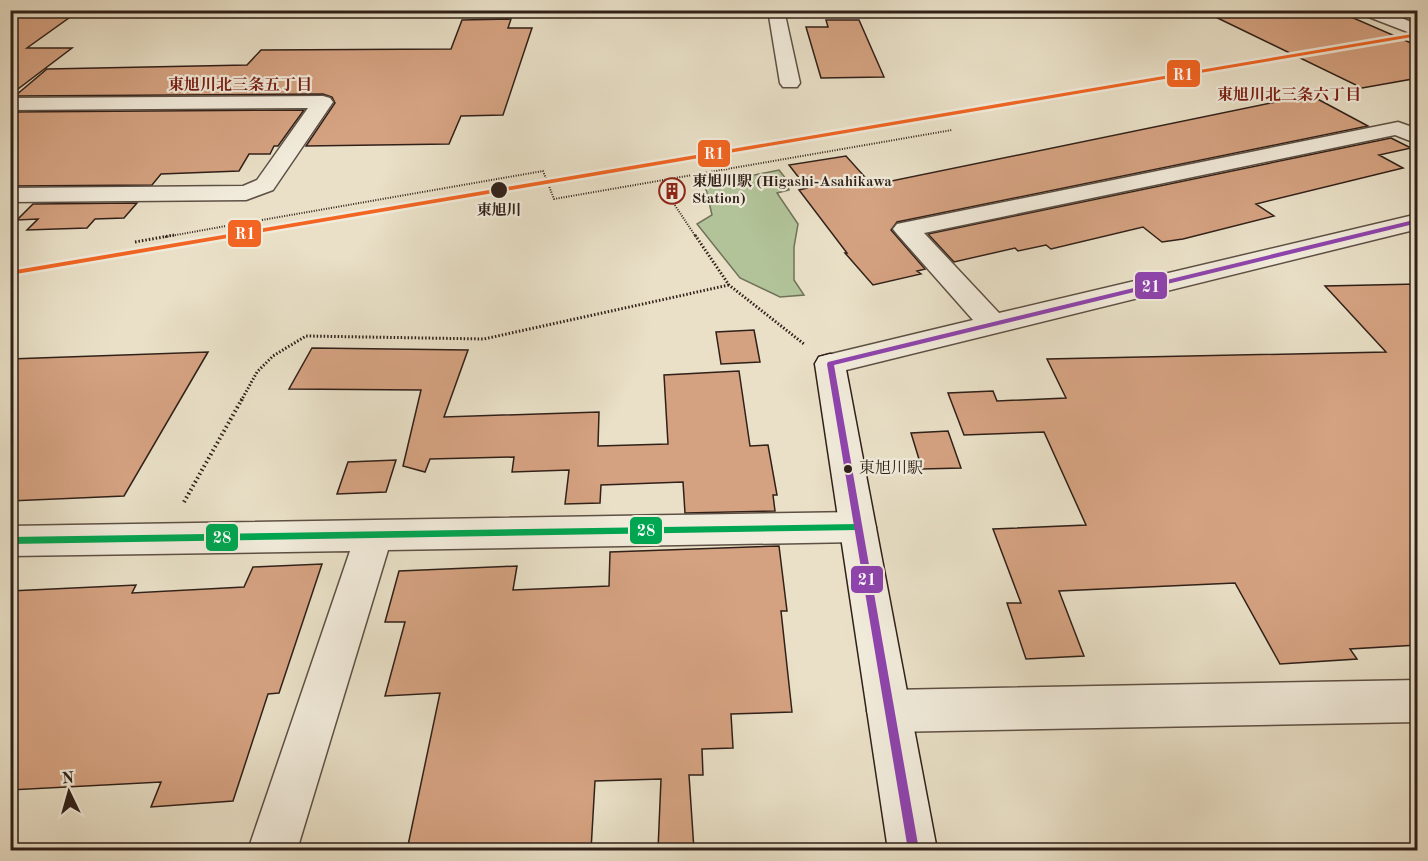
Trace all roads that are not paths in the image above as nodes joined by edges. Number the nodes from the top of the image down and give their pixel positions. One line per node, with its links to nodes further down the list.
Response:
1 (776, 10): 4 (street)
2 (1367, 10): 3 (street)
3 (1418, 31)
4 (790, 83)
5 (10, 104): 7 (street)
6 (1418, 138): 9 (street)
7 (10, 195)
8 (1418, 221): 9 (street)
9 (993, 324): 10 (street)
10 (858, 527): 11 (street); 14 (street)
11 (374, 534): 12 (street); 15 (street)
12 (10, 541)
13 (1418, 701): 14 (street)
14 (889, 711): 16 (street)
15 (273, 850)
16 (913, 850)

